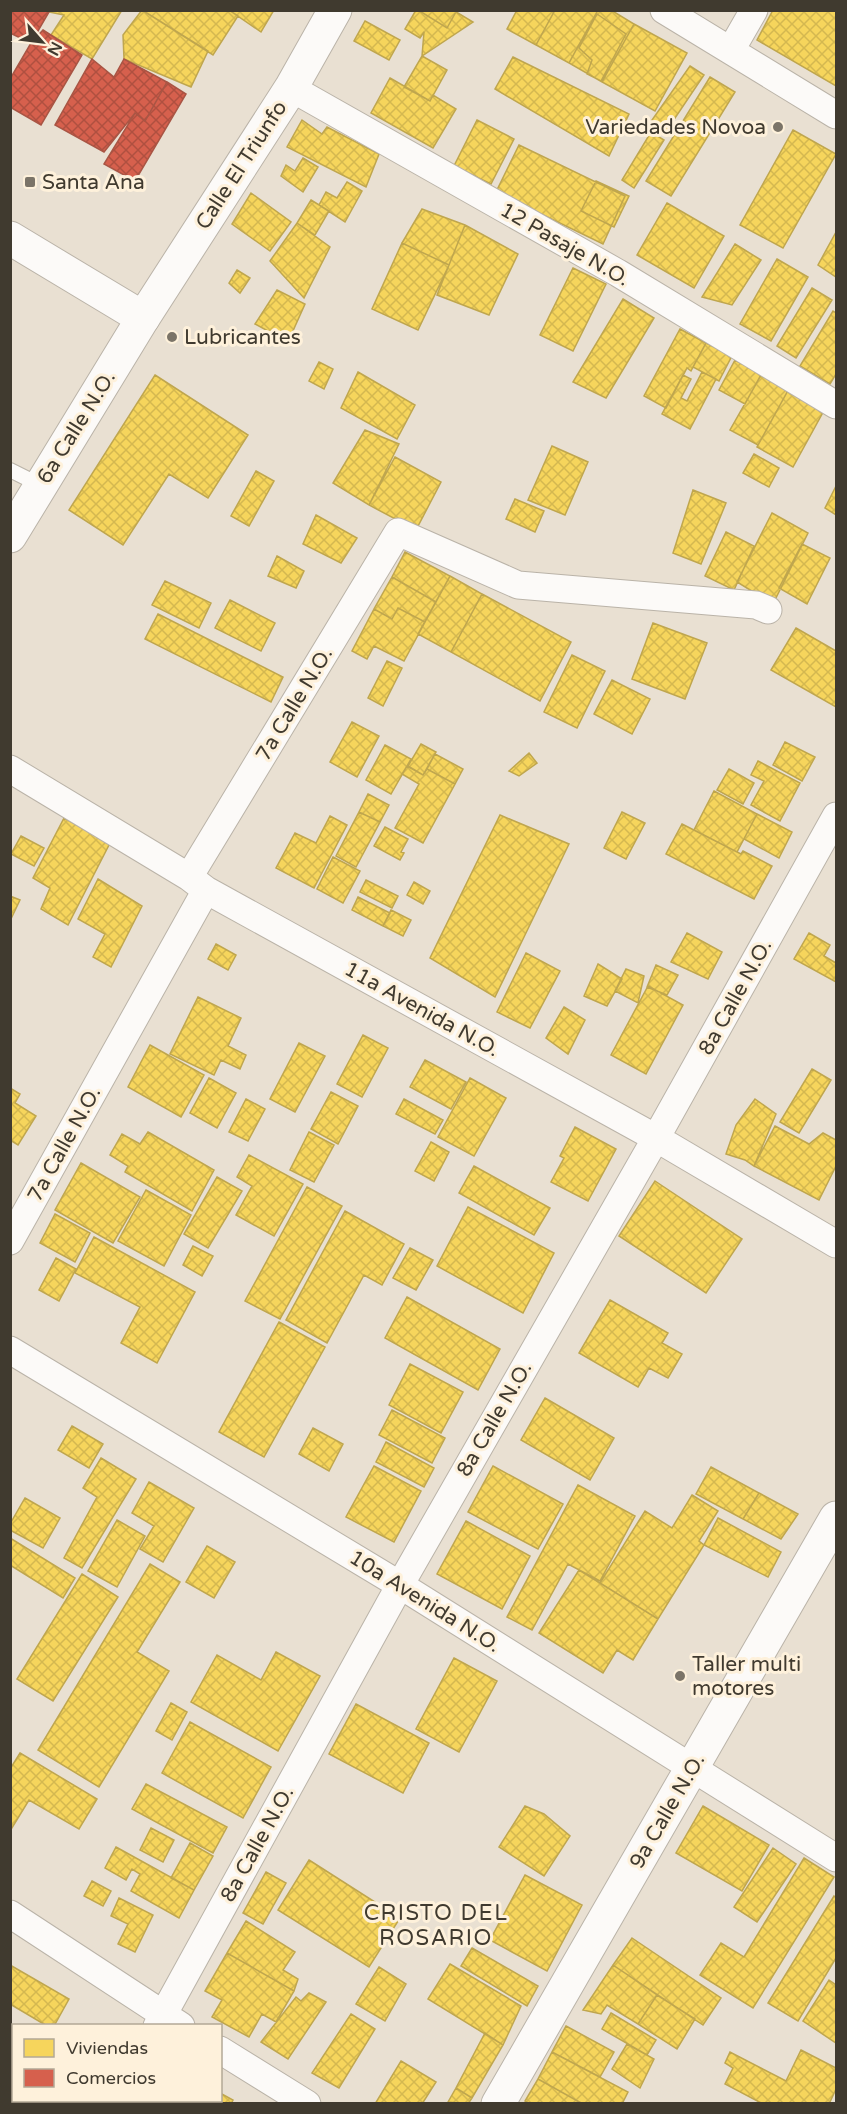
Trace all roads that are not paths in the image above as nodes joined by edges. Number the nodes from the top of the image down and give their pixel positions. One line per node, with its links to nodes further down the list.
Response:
1 (335, 10): 5 (street, Calle El Triunfo)
2 (664, 10): 4 (street)
3 (754, 10): 4 (street)
4 (731, 50): 6 (street)
5 (291, 88): 8 (street, Calle El Triunfo); 9 (street, 12 Pasaje N.O.)
6 (837, 115)
7 (10, 238): 8 (street)
8 (143, 318): 11 (street, 6a Calle N.O.)
9 (837, 405)
10 (10, 470): 11 (lane)
11 (40, 485): 12 (street, 6a Calle N.O.)
12 (10, 536)
13 (768, 610): 16 (street, 7a Calle N.O.)
14 (10, 769): 16 (street, 11a Avenida N.O.)
15 (837, 816): 17 (street, 8a Calle N.O.)
16 (197, 883): 17 (street, 11a Avenida N.O.); 18 (street, 7a Calle N.O.)
17 (656, 1138): 19 (street, 11a Avenida N.O.); 22 (street, 8a Calle N.O.)
18 (10, 1241)
19 (837, 1244)
20 (10, 1350): 22 (street, 10a Avenida N.O.)
21 (837, 1518): 23 (street, 9a Calle N.O.)
22 (400, 1585): 23 (street, 10a Avenida N.O.); 26 (street, 8a Calle N.O.)
23 (692, 1768): 24 (street, 10a Avenida N.O.); 29 (street, 9a Calle N.O.)
24 (837, 1858)
25 (10, 1914): 26 (street)
26 (167, 2022)
27 (222, 2051): 28 (street)
28 (307, 2103)
29 (498, 2103)

